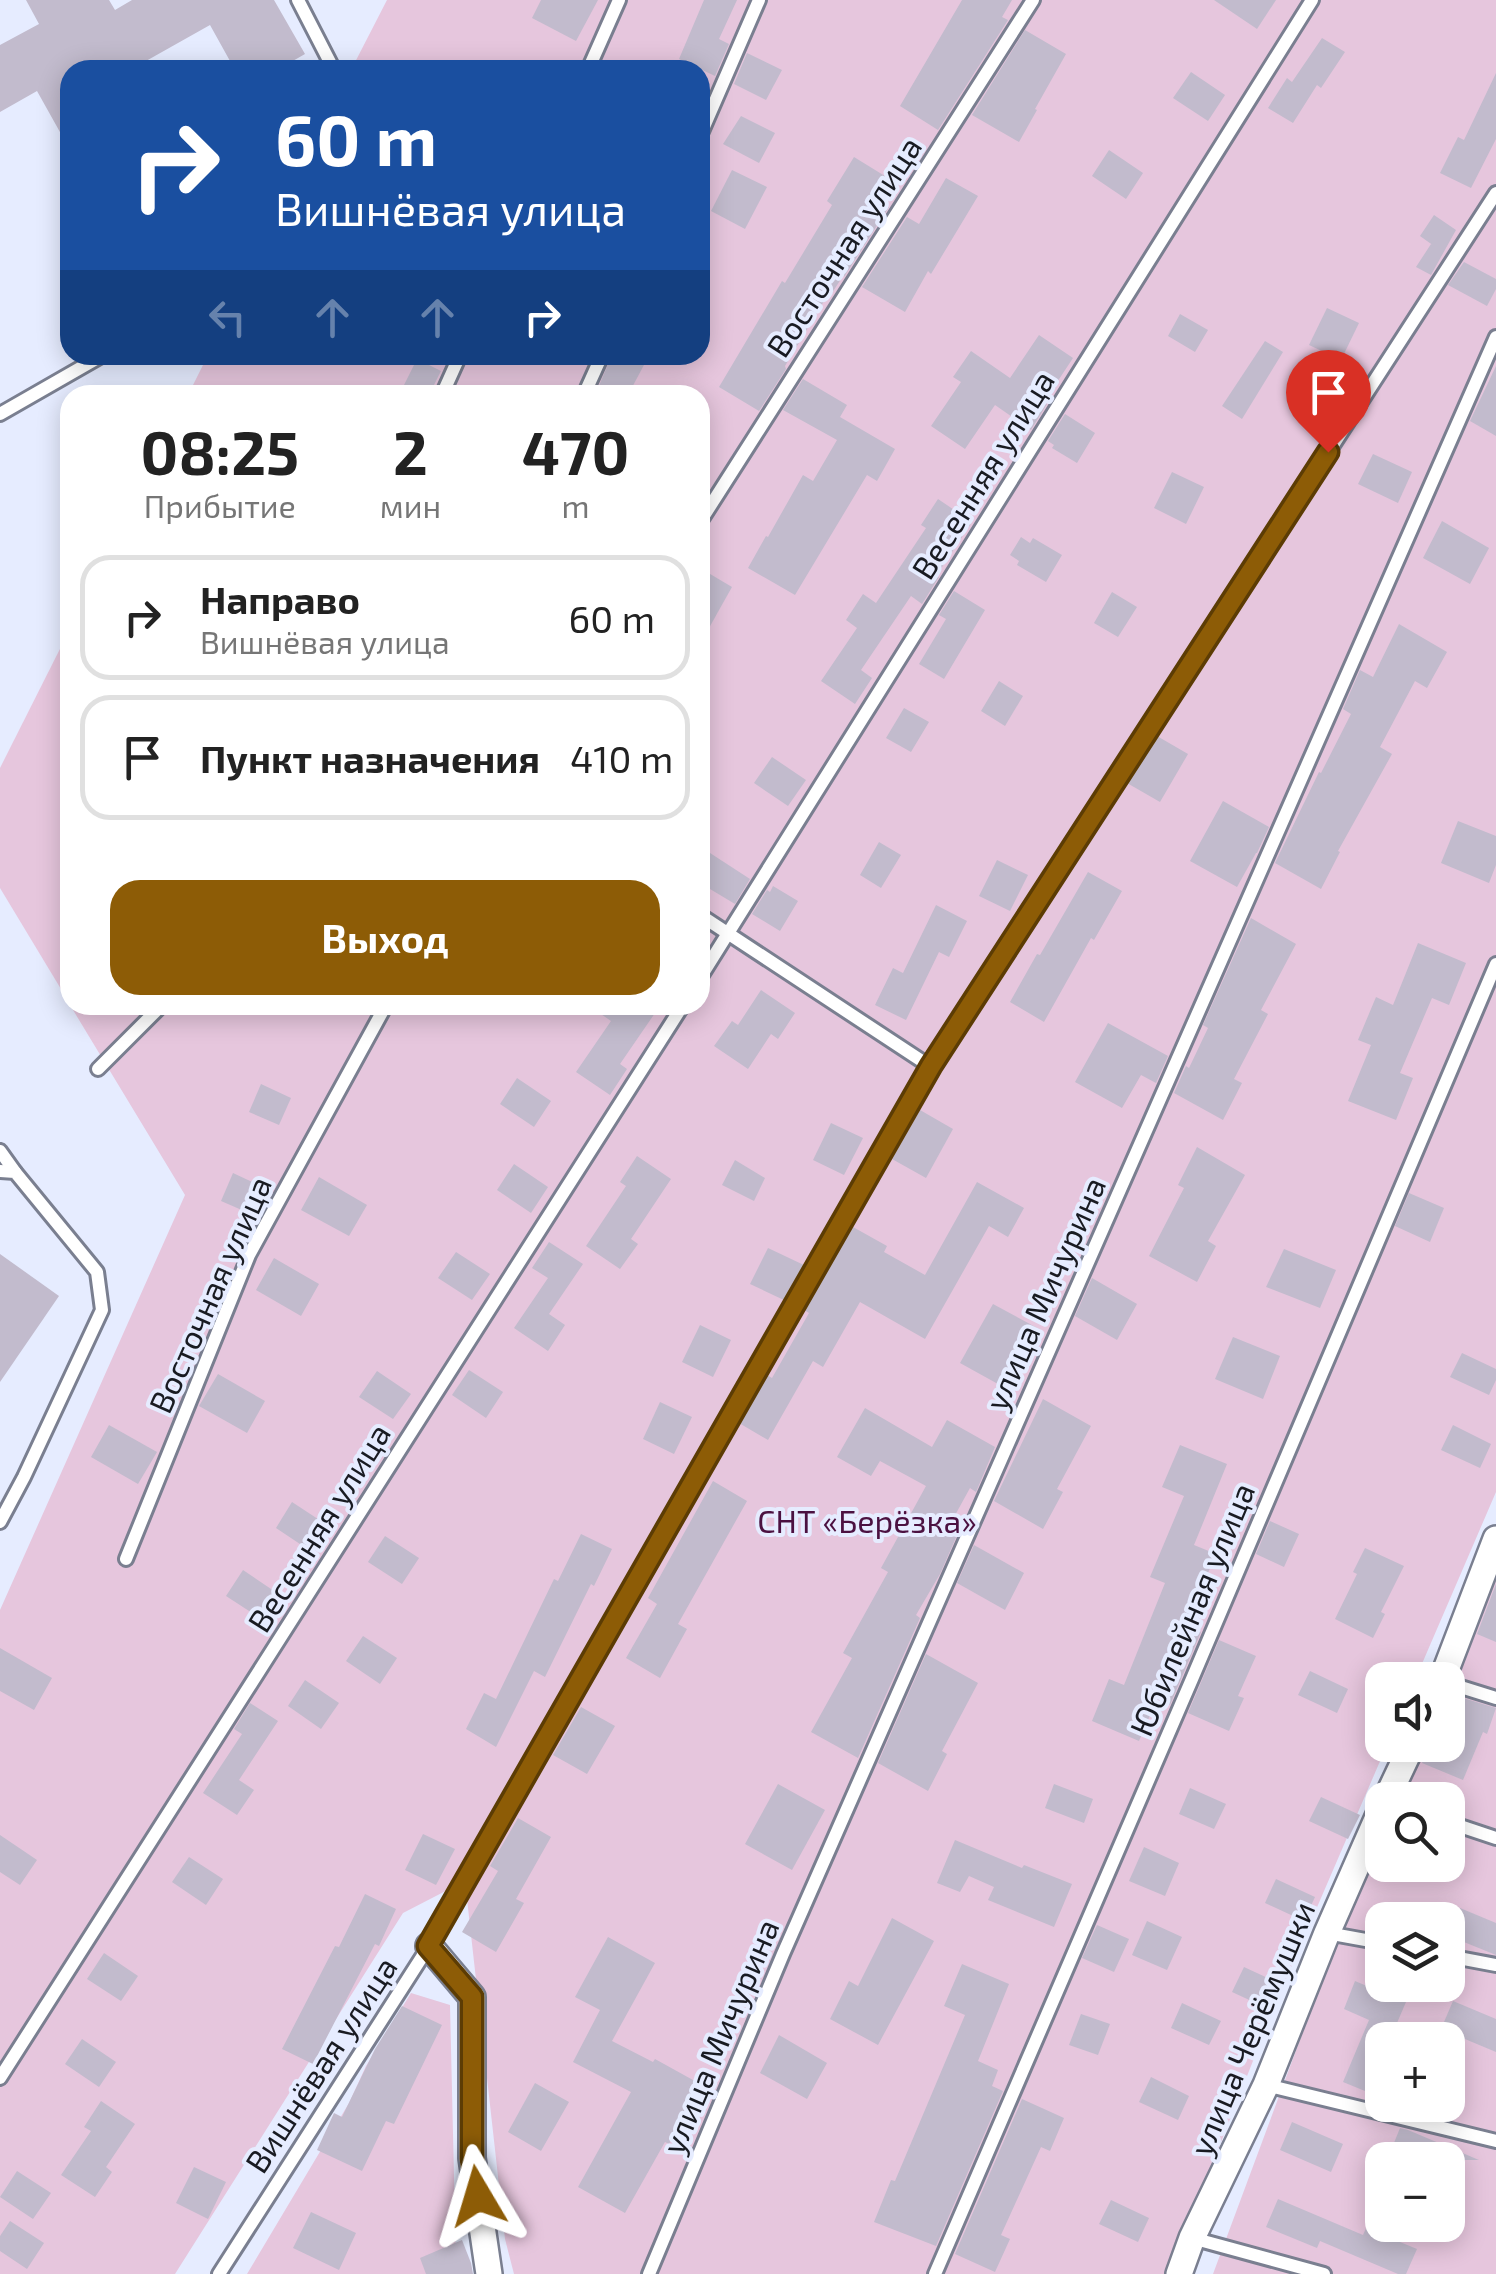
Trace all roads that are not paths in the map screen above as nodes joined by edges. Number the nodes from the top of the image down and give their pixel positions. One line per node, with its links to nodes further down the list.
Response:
1 (298, 0): 6 (lane)
2 (619, 0): 7 (lane)
3 (759, 0): 8 (lane)
4 (1032, 0): 13 (lane, Восточная улица)
5 (1312, 0): 15 (lane, Весенняя улица)
6 (329, 60)
7 (592, 60)
8 (710, 113)
9 (1496, 193): 21 (lane, Вишнёвая улица)
10 (1496, 337): 45 (lane, улица Мичурина)
11 (86, 365): 12 (lane)
12 (0, 414)
13 (710, 506)
14 (710, 922): 15 (lane)
15 (729, 933): 16 (lane, Весенняя улица); 21 (lane)
16 (710, 962)
17 (1496, 964): 46 (lane, Юбилейная улица)
18 (152, 1015): 22 (lane)
19 (380, 1015): 27 (lane, Восточная улица)
20 (677, 1015): 39 (lane, Весенняя улица)
21 (931, 1066): 36 (lane, Вишнёвая улица)
22 (98, 1069)
23 (0, 1151): 24 (lane)
24 (7, 1171): 25 (lane)
25 (0, 1522)
26 (1496, 1538): 28 (street)
27 (126, 1559)
28 (1451, 1662)
29 (1465, 1688): 30 (lane)
30 (1496, 1698)
31 (1465, 1828): 32 (lane)
32 (1496, 1838)
33 (1365, 1847): 34 (street, улица Черёмушки)
34 (1327, 1933): 35 (lane); 40 (street, улица Черёмушки)
35 (1365, 1940)
36 (428, 1946): 43 (lane, Вишнёвая улица); 44 (street)
37 (1465, 1959): 38 (lane)
38 (1496, 1965)
39 (0, 2078)
40 (1266, 2085): 41 (lane); 42 (street, улица Черёмушки)
41 (1496, 2141)
42 (1192, 2238): 47 (street, улица Черёмушки); 48 (lane)
43 (219, 2274)
44 (489, 2274)
45 (649, 2274)
46 (935, 2274)
47 (1179, 2274)
48 (1324, 2274)

